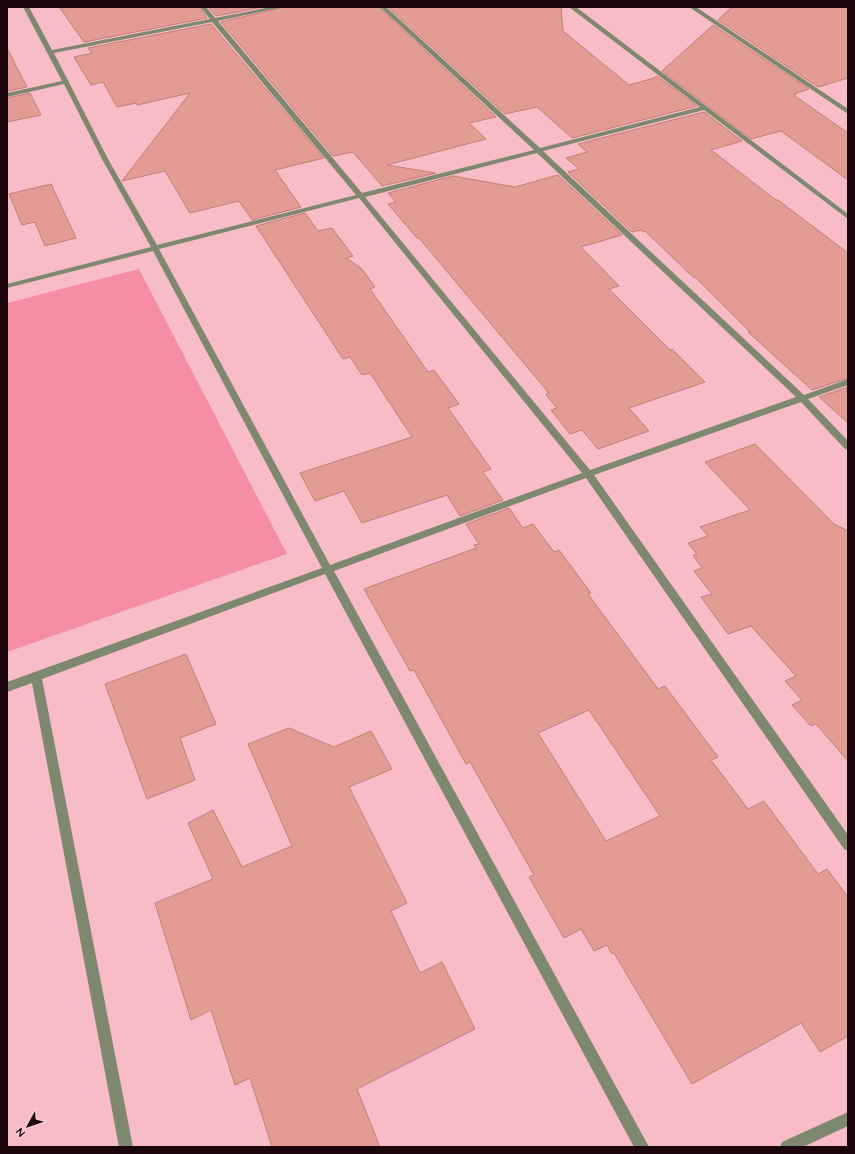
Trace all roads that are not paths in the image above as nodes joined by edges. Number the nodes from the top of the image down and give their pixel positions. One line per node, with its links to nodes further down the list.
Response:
1 (26, 7): 8 (street)
2 (203, 7): 7 (street)
3 (280, 7): 7 (street)
4 (383, 7): 13 (street)
5 (572, 7): 11 (street)
6 (692, 7): 12 (street)
7 (214, 20): 8 (street); 14 (street)
8 (50, 52): 9 (street)
9 (66, 82): 10 (street); 16 (street)
10 (7, 95)
11 (705, 108): 13 (street); 15 (street)
12 (848, 112)
13 (539, 151): 14 (street); 19 (street)
14 (361, 196): 16 (street); 21 (street)
15 (848, 217)
16 (155, 248): 17 (street); 22 (street)
17 (7, 286)
18 (848, 382): 19 (street)
19 (802, 398): 20 (street); 21 (street)
20 (848, 447)
21 (588, 474): 22 (street); 25 (street)
22 (328, 570): 23 (street); 28 (street)
23 (36, 676): 24 (street); 27 (street)
24 (7, 687)
25 (848, 845)
26 (848, 1119): 29 (street)
27 (126, 1147)
28 (642, 1147)
29 (788, 1147)

